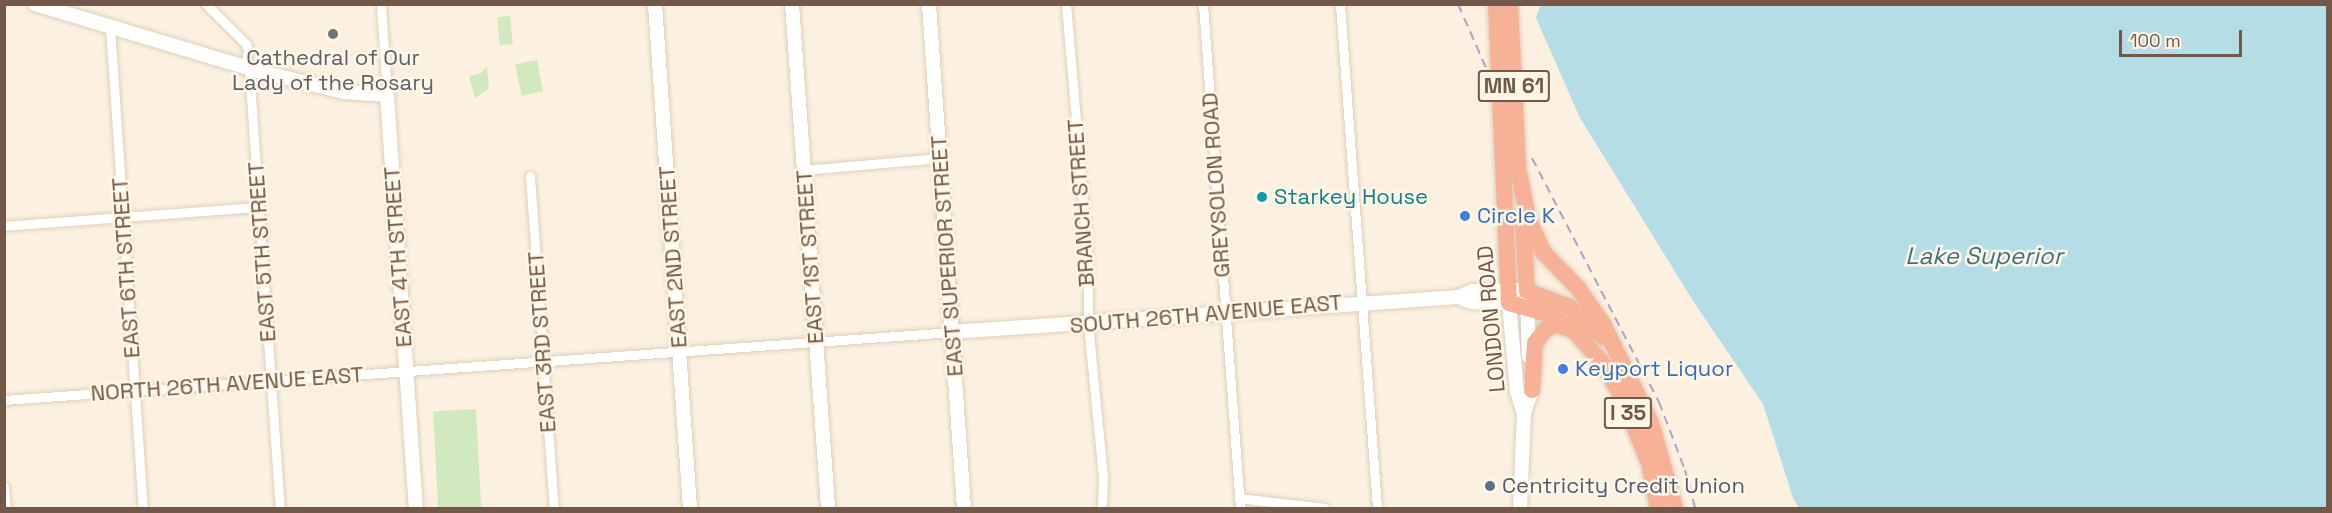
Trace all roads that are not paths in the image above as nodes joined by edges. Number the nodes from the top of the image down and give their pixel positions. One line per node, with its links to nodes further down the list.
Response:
1 (35, 4): 12 (street)
2 (206, 4): 13 (street, EAST 5TH STREET)
3 (381, 4): 14 (street, EAST 4TH STREET)
4 (655, 4): 30 (street, EAST 2ND STREET)
5 (792, 4): 17 (street, EAST 1ST STREET)
6 (929, 4): 15 (street, EAST SUPERIOR STREET)
7 (1066, 4): 26 (street, BRANCH STREET)
8 (1203, 4): 25 (street, GREYSOLON ROAD)
9 (1340, 4): 24 (street)
10 (1496, 4): 22 (highway, LONDON ROAD / MN 61)
11 (1510, 4): 16 (highway, MN 61)
12 (110, 27): 13 (street); 20 (street, EAST 6TH STREET)
13 (247, 68): 14 (street); 19 (street, EAST 5TH STREET)
14 (387, 95): 33 (street, EAST 4TH STREET)
15 (941, 158): 17 (street); 28 (street, EAST SUPERIOR STREET)
16 (1518, 168): 23 (highway, LONDON ROAD / MN 61); 31 (highway)
17 (803, 170): 29 (street, EAST 1ST STREET)
18 (530, 176): 32 (street, EAST 3RD STREET)
19 (259, 207): 20 (street); 34 (street, EAST 5TH STREET)
20 (122, 217): 21 (street); 36 (street, EAST 6TH STREET)
21 (4, 226)
22 (1509, 297): 23 (highway); 24 (street, SOUTH 26TH AVENUE EAST); 38 (street, LONDON ROAD)
23 (1527, 299): 27 (highway, I 35); 31 (highway, I 35); 35 (street, LONDON ROAD)
24 (1363, 302): 25 (street, SOUTH 26TH AVENUE EAST); 51 (street)
25 (1225, 313): 26 (street, SOUTH 26TH AVENUE EAST); 40 (street, GREYSOLON ROAD)
26 (1088, 324): 28 (street, SOUTH 26TH AVENUE EAST); 49 (street, BRANCH STREET)
27 (1573, 330): 35 (highway); 53 (highway, I 35)
28 (952, 332): 29 (street, NORTH 26TH AVENUE EAST); 48 (street, EAST SUPERIOR STREET)
29 (816, 342): 30 (street, NORTH 26TH AVENUE EAST); 47 (street, EAST 1ST STREET)
30 (679, 352): 32 (street, NORTH 26TH AVENUE EAST); 46 (street, EAST 2ND STREET)
31 (1620, 359): 54 (highway, I 35)
32 (543, 362): 33 (street, NORTH 26TH AVENUE EAST); 45 (street, EAST 3RD STREET)
33 (405, 372): 34 (street, NORTH 26TH AVENUE EAST); 44 (street, EAST 4TH STREET)
34 (271, 381): 36 (street, NORTH 26TH AVENUE EAST); 43 (street, EAST 5TH STREET)
35 (1532, 390): 38 (street, LONDON ROAD)
36 (134, 391): 37 (street, NORTH 26TH AVENUE EAST); 42 (street, EAST 6TH STREET)
37 (4, 400)
38 (1524, 413): 52 (street, LONDON ROAD)
39 (4, 487): 41 (street)
40 (1239, 503): 50 (street)
41 (6, 508)
42 (143, 508)
43 (280, 508)
44 (416, 508)
45 (554, 508)
46 (690, 508)
47 (828, 508)
48 (964, 508)
49 (1102, 508)
50 (1324, 508)
51 (1377, 508)
52 (1520, 508)
53 (1658, 508)
54 (1675, 508)

